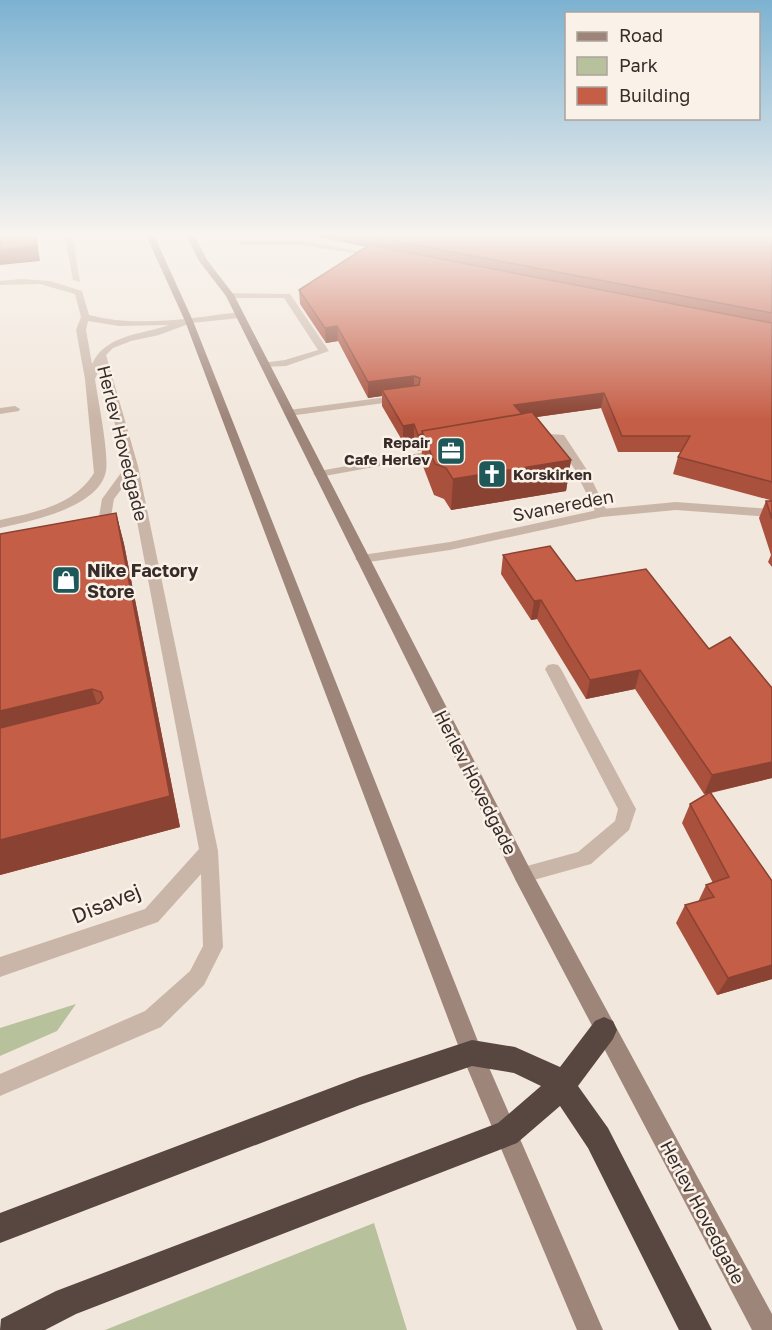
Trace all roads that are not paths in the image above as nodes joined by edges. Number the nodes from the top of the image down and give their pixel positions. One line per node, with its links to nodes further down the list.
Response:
1 (80, 295): 5 (street)
2 (177, 295): 6 (main road)
3 (230, 296): 4 (main road, Herlev Hovedgade); 8 (street)
4 (240, 315): 6 (street); 8 (main road, Herlev Hovedgade)
5 (85, 317): 6 (street); 9 (street)
6 (189, 321): 7 (street, Herlev Hovedgade); 28 (main road)
7 (101, 355): 9 (street, Herlev Hovedgade); 16 (street, Herlev Hovedgade)
8 (265, 365): 13 (main road, Herlev Hovedgade)
9 (90, 379): 20 (street, Herlev Hovedgade)
10 (414, 397): 13 (street)
11 (15, 409): 12 (street)
12 (0, 411)
13 (289, 413): 17 (main road, Herlev Hovedgade)
14 (520, 438): 18 (street)
15 (449, 451): 17 (street)
16 (132, 466): 21 (street); 24 (street, Herlev Hovedgade)
17 (320, 474): 22 (main road, Herlev Hovedgade)
18 (602, 513): 19 (street, Svanereden); 22 (street, Svanereden)
19 (772, 513)
20 (0, 524)
21 (103, 528)
22 (362, 559): 25 (main road, Herlev Hovedgade)
23 (553, 669): 25 (street)
24 (209, 851): 26 (street, Disavej); 29 (street, Herlev Hovedgade)
25 (523, 875): 27 (main road, Herlev Hovedgade)
26 (0, 967)
27 (604, 1030): 30 (highway); 36 (main road, Herlev Hovedgade)
28 (472, 1053): 30 (highway); 31 (main road); 32 (highway)
29 (0, 1085)
30 (562, 1086): 31 (highway); 35 (highway)
31 (507, 1133): 33 (highway); 34 (main road)
32 (0, 1228)
33 (12, 1330)
34 (590, 1330)
35 (696, 1330)
36 (766, 1330)

